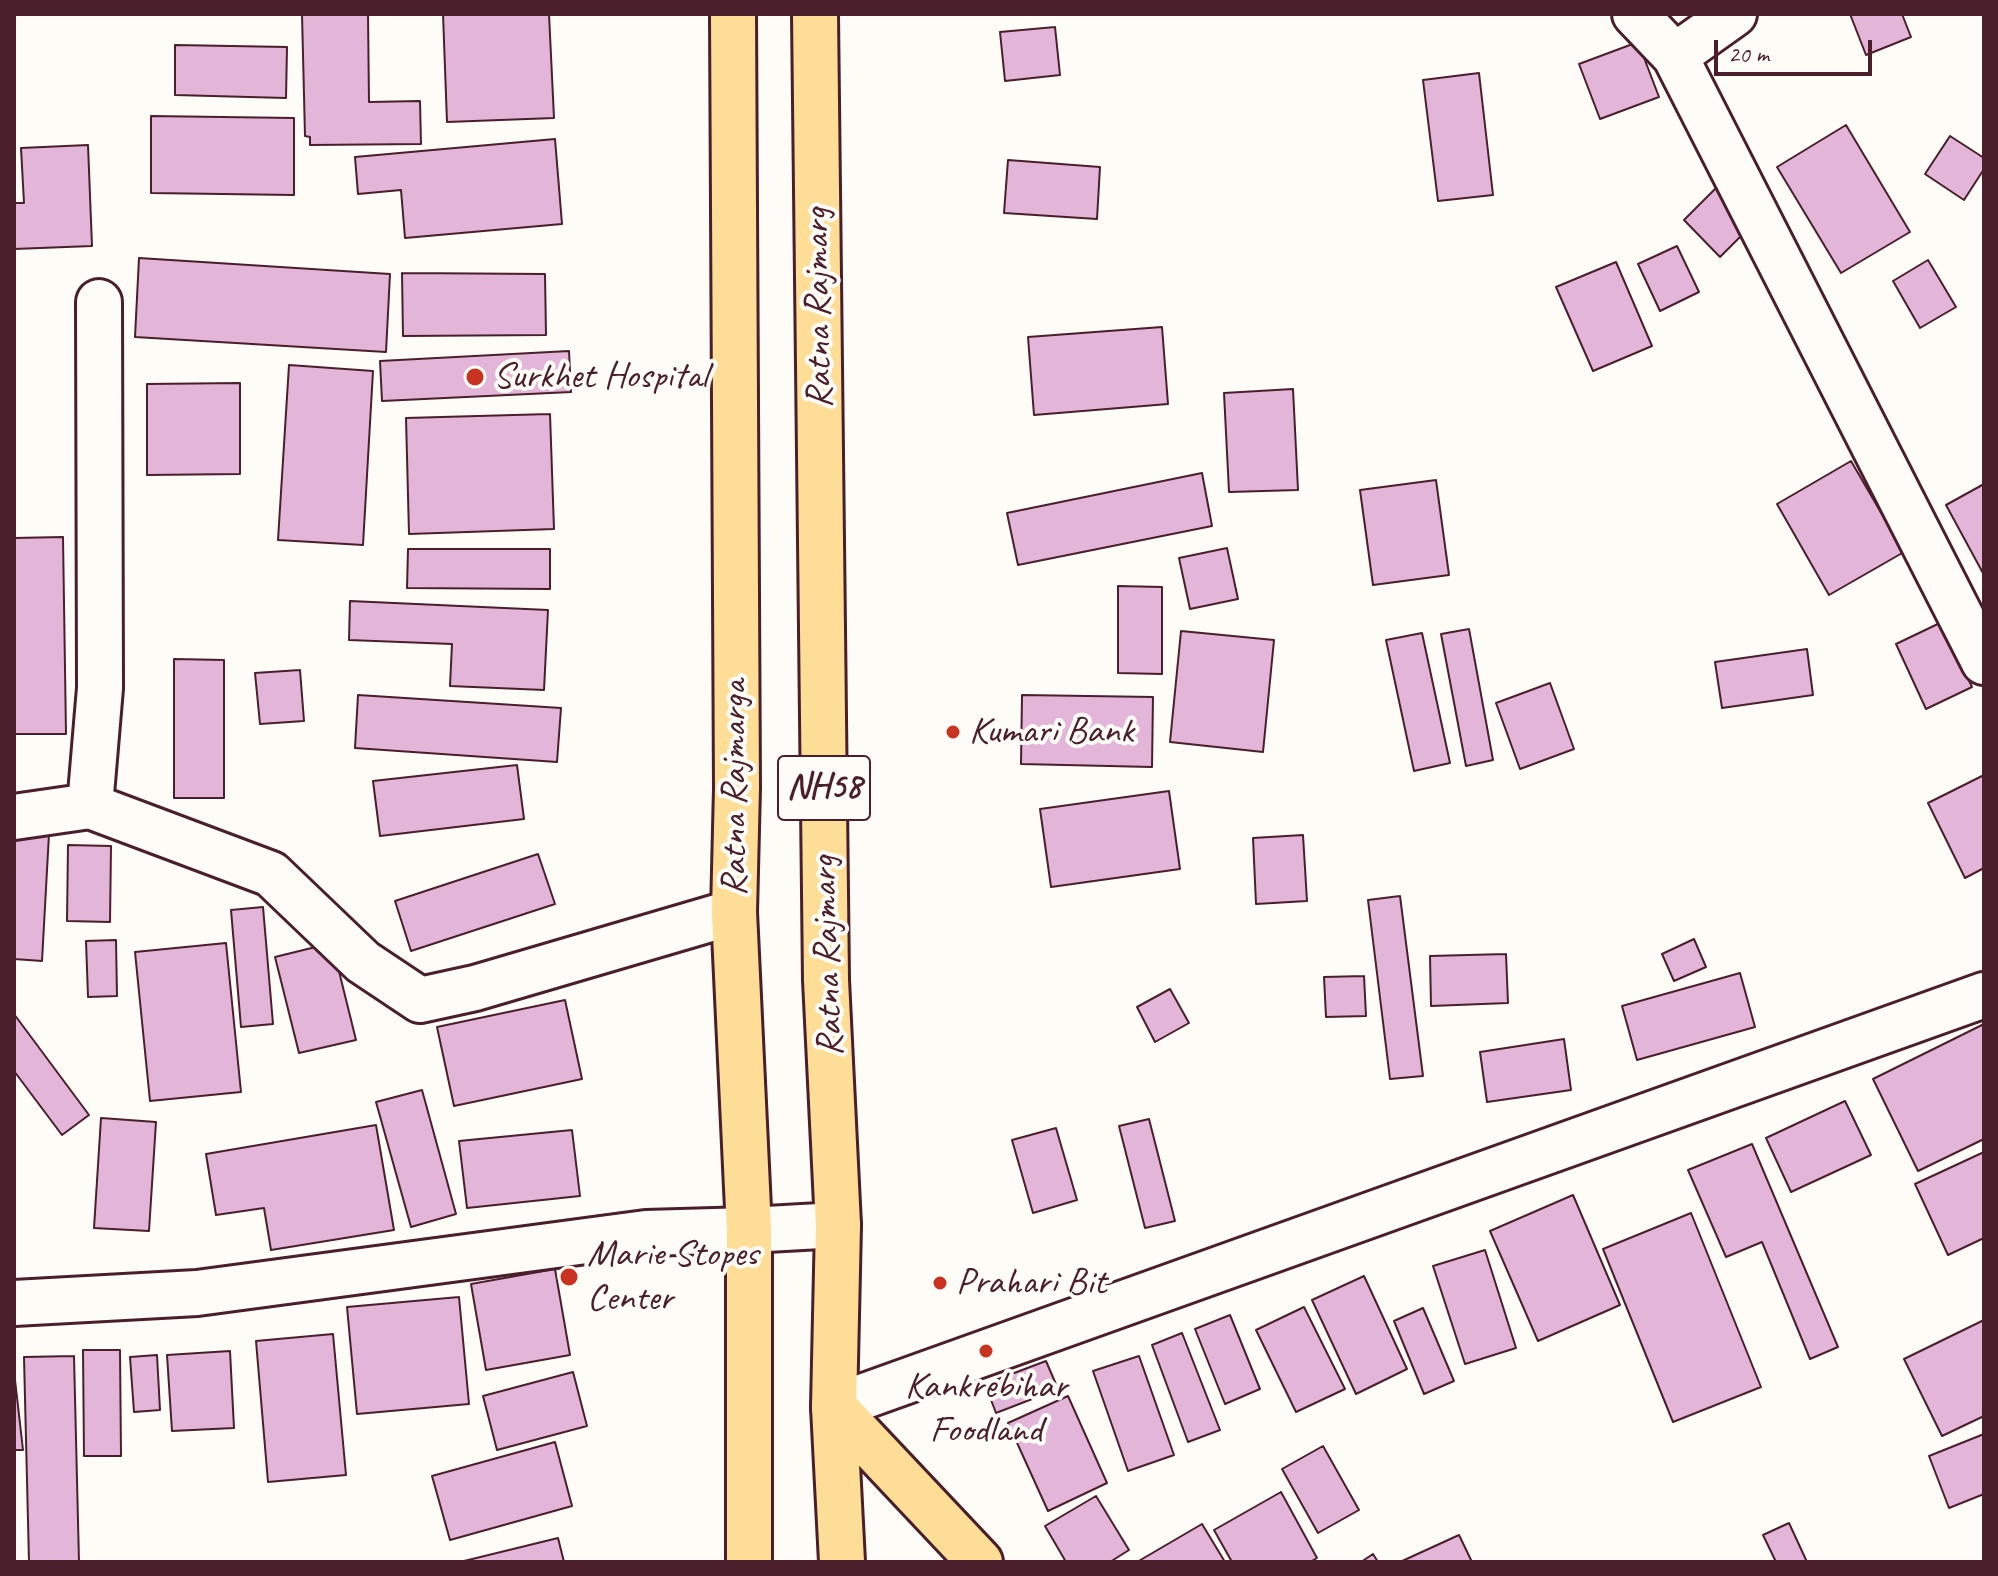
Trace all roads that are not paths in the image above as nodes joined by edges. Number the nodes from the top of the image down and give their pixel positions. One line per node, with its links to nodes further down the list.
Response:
1 (733, 14): 10 (main road, Ratna Rajmarga / NH58)
2 (815, 14): 12 (main road, Ratna Rajmarg / NH58)
3 (1635, 14): 5 (street)
4 (1734, 14): 5 (street)
5 (1675, 56): 7 (street)
6 (99, 302): 8 (street)
7 (1984, 662)
8 (90, 806): 9 (street); 10 (street)
9 (14, 817)
10 (734, 912): 13 (main road, Ratna Rajmarga / NH58)
11 (1984, 995): 15 (street)
12 (838, 1225): 13 (street); 15 (main road, Ratna Rajmarg / NH58)
13 (749, 1230): 14 (street); 16 (main road, Ratna Rajmarga / NH58)
14 (14, 1303)
15 (834, 1407): 17 (main road, Ratna Rajmarg / NH58); 18 (main road)
16 (749, 1562)
17 (842, 1562)
18 (980, 1562)

